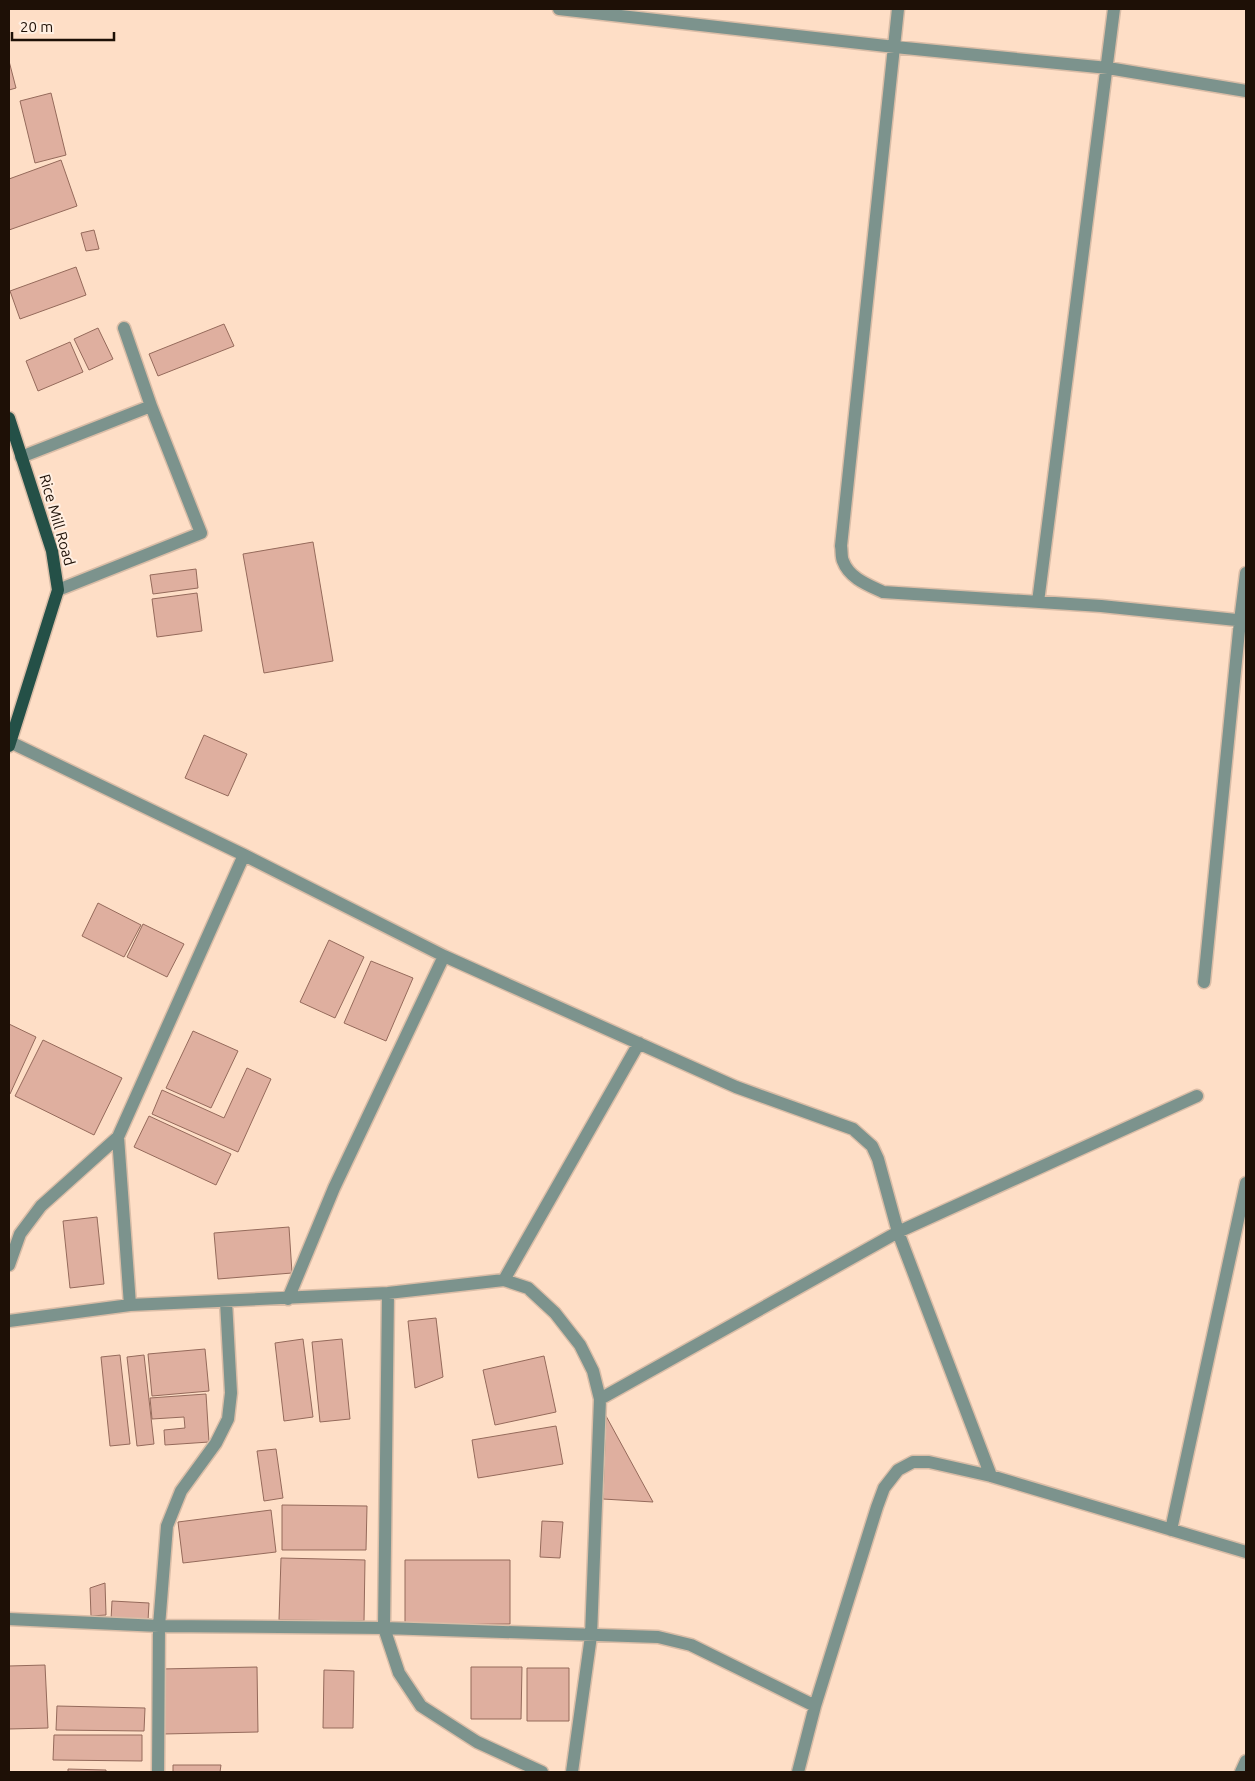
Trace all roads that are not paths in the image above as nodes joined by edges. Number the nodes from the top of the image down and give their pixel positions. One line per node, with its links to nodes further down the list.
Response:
1 (559, 9): 4 (street)
2 (898, 9): 4 (street)
3 (1114, 9): 5 (street)
4 (895, 47): 5 (street); 13 (street)
5 (1108, 68): 6 (street); 13 (street)
6 (1246, 91)
7 (124, 328): 8 (street)
8 (151, 406): 10 (street); 12 (street)
9 (9, 418): 10 (main road, Rice Mill Road)
10 (21, 457): 12 (main road, Rice Mill Road)
11 (1246, 573): 14 (street)
12 (58, 590): 15 (main road, Rice Mill Road)
13 (1038, 602): 14 (street)
14 (1243, 621): 18 (street)
15 (10, 744): 16 (street)
16 (244, 855): 17 (street); 21 (street)
17 (444, 956): 19 (street); 27 (street)
18 (1204, 982)
19 (639, 1043): 23 (street); 25 (street)
20 (1197, 1096): 23 (street)
21 (118, 1137): 24 (street); 29 (street)
22 (1246, 1183): 33 (street)
23 (898, 1232): 31 (street); 32 (street)
24 (9, 1264)
25 (504, 1280): 26 (street); 31 (street)
26 (388, 1293): 27 (street); 37 (street)
27 (288, 1299): 28 (street)
28 (226, 1301): 29 (street); 36 (street)
29 (130, 1305): 30 (street)
30 (9, 1320)
31 (600, 1399): 38 (street)
32 (992, 1476): 33 (street); 39 (street)
33 (1170, 1530): 34 (street)
34 (1246, 1552)
35 (9, 1619): 36 (street)
36 (159, 1626): 37 (street); 41 (street)
37 (384, 1628): 38 (street); 42 (street)
38 (591, 1636): 39 (street); 43 (street)
39 (815, 1706): 44 (street)
40 (1246, 1761): 45 (street)
41 (158, 1772)
42 (542, 1772)
43 (572, 1772)
44 (798, 1772)
45 (1241, 1772)

